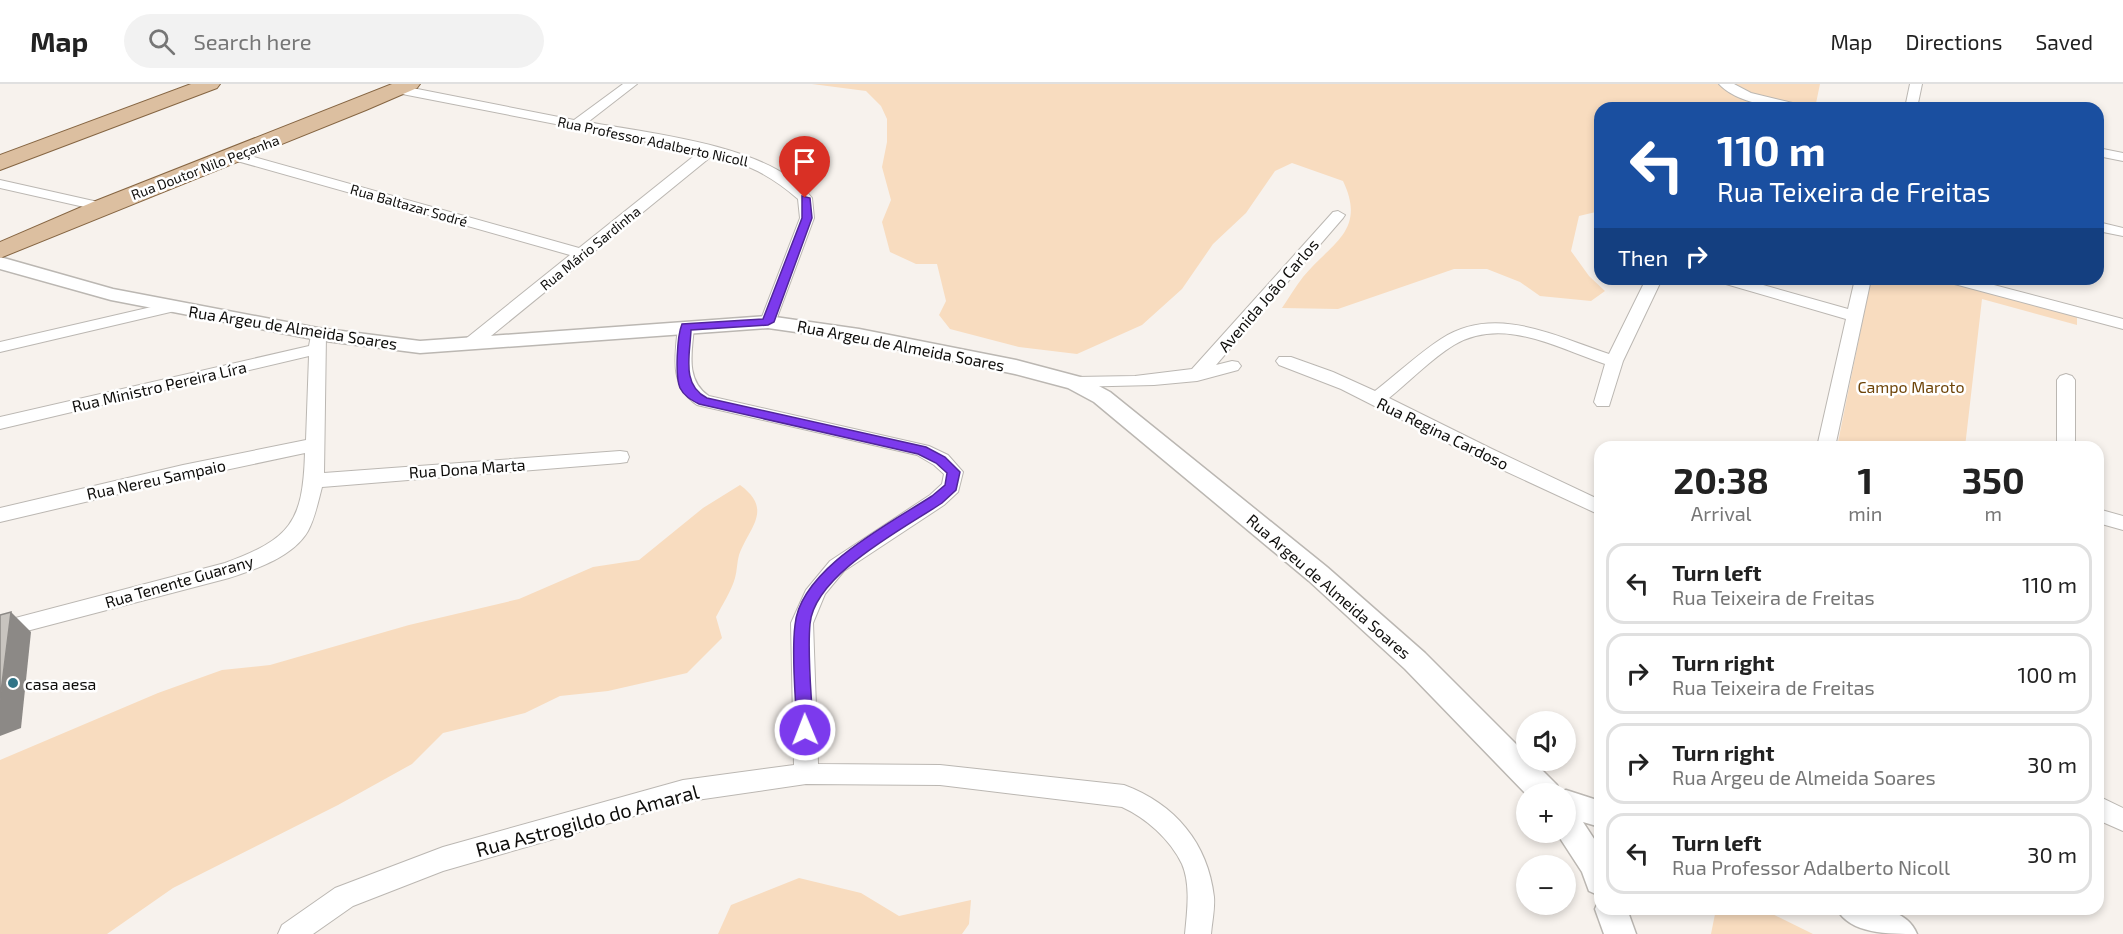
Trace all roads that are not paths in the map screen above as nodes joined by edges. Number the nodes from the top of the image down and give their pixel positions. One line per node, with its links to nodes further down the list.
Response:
1 (210, 84): 16 (main road)
2 (632, 84): 11 (street)
3 (1725, 84): 7 (street)
4 (1755, 84): 7 (street)
5 (1916, 84): 10 (street)
6 (403, 87): 11 (street, Rua Professor Adalberto Nicoll); 14 (main road, Rua Doutor Nilo Peçanha)
7 (1748, 96): 8 (street); 9 (street)
8 (1744, 102)
9 (1772, 102)
10 (1912, 102)
11 (578, 124): 12 (street, Rua Professor Adalberto Nicoll)
12 (710, 150): 23 (street, Rua Mário Sardinha); 31 (street, Rua Professor Adalberto Nicoll)
13 (2104, 153): 15 (street)
14 (235, 156): 18 (main road, Rua Doutor Nilo Peçanha); 23 (street, Rua Baltazar Sodré)
15 (2123, 157)
16 (0, 163)
17 (0, 184): 18 (street)
18 (102, 207): 22 (main road, Rua Doutor Nilo Peçanha)
19 (1338, 215): 40 (street, Avenida João Carlos)
20 (2104, 227): 21 (street)
21 (2123, 232)
22 (0, 251)
23 (583, 254): 35 (street, Rua Mário Sardinha)
24 (0, 263): 29 (street, Rua Argeu de Almeida Soares)
25 (1651, 285): 37 (street)
26 (1746, 285): 30 (street)
27 (1862, 285): 30 (street)
28 (1976, 285): 32 (street)
29 (173, 307): 34 (street, Rua Argeu de Almeida Soares); 36 (street)
30 (1854, 316): 46 (street)
31 (768, 322): 33 (street, Rua Argeu de Almeida Soares); 42 (street, Rua Argeu de Almeida Soares)
32 (2123, 324)
33 (686, 327): 35 (street, Rua Argeu de Almeida Soares); 56 (street)
34 (318, 342): 35 (street, Rua Argeu de Almeida Soares); 45 (street, Rua Ministro Pereira Líra); 48 (street, Rua Tenente Guarany)
35 (470, 345)
36 (0, 347)
37 (1614, 361): 43 (street); 44 (street)
38 (1285, 362): 43 (street, Rua Regina Cardoso)
39 (1232, 366): 40 (street)
40 (1197, 375): 42 (street)
41 (2066, 380): 47 (street)
42 (1076, 383): 57 (street, Rua Argeu de Almeida Soares)
43 (1376, 399): 51 (street, Rua Regina Cardoso)
44 (1603, 402)
45 (0, 423)
46 (1827, 441)
47 (2066, 441)
48 (314, 445): 50 (street, Rua Tenente Guarany); 52 (street, Rua Nereu Sampaio)
49 (620, 457): 50 (street, Rua Dona Marta)
50 (314, 481): 55 (street, Rua Tenente Guarany)
51 (1594, 505)
52 (0, 515)
53 (2104, 518): 54 (street)
54 (2123, 524)
55 (0, 630)
56 (806, 774): 66 (street, Rua Astrogildo do Amaral); 67 (street, Rua Astrogildo do Amaral)
57 (1535, 783)
58 (1576, 806): 60 (street)
59 (2104, 810): 61 (street)
60 (1594, 812)
61 (2123, 820)
62 (1576, 837): 63 (street)
63 (1594, 864)
64 (1613, 915): 68 (street)
65 (1865, 915): 69 (street)
66 (291, 934)
67 (1198, 934)
68 (1620, 934)
69 (1901, 934)

